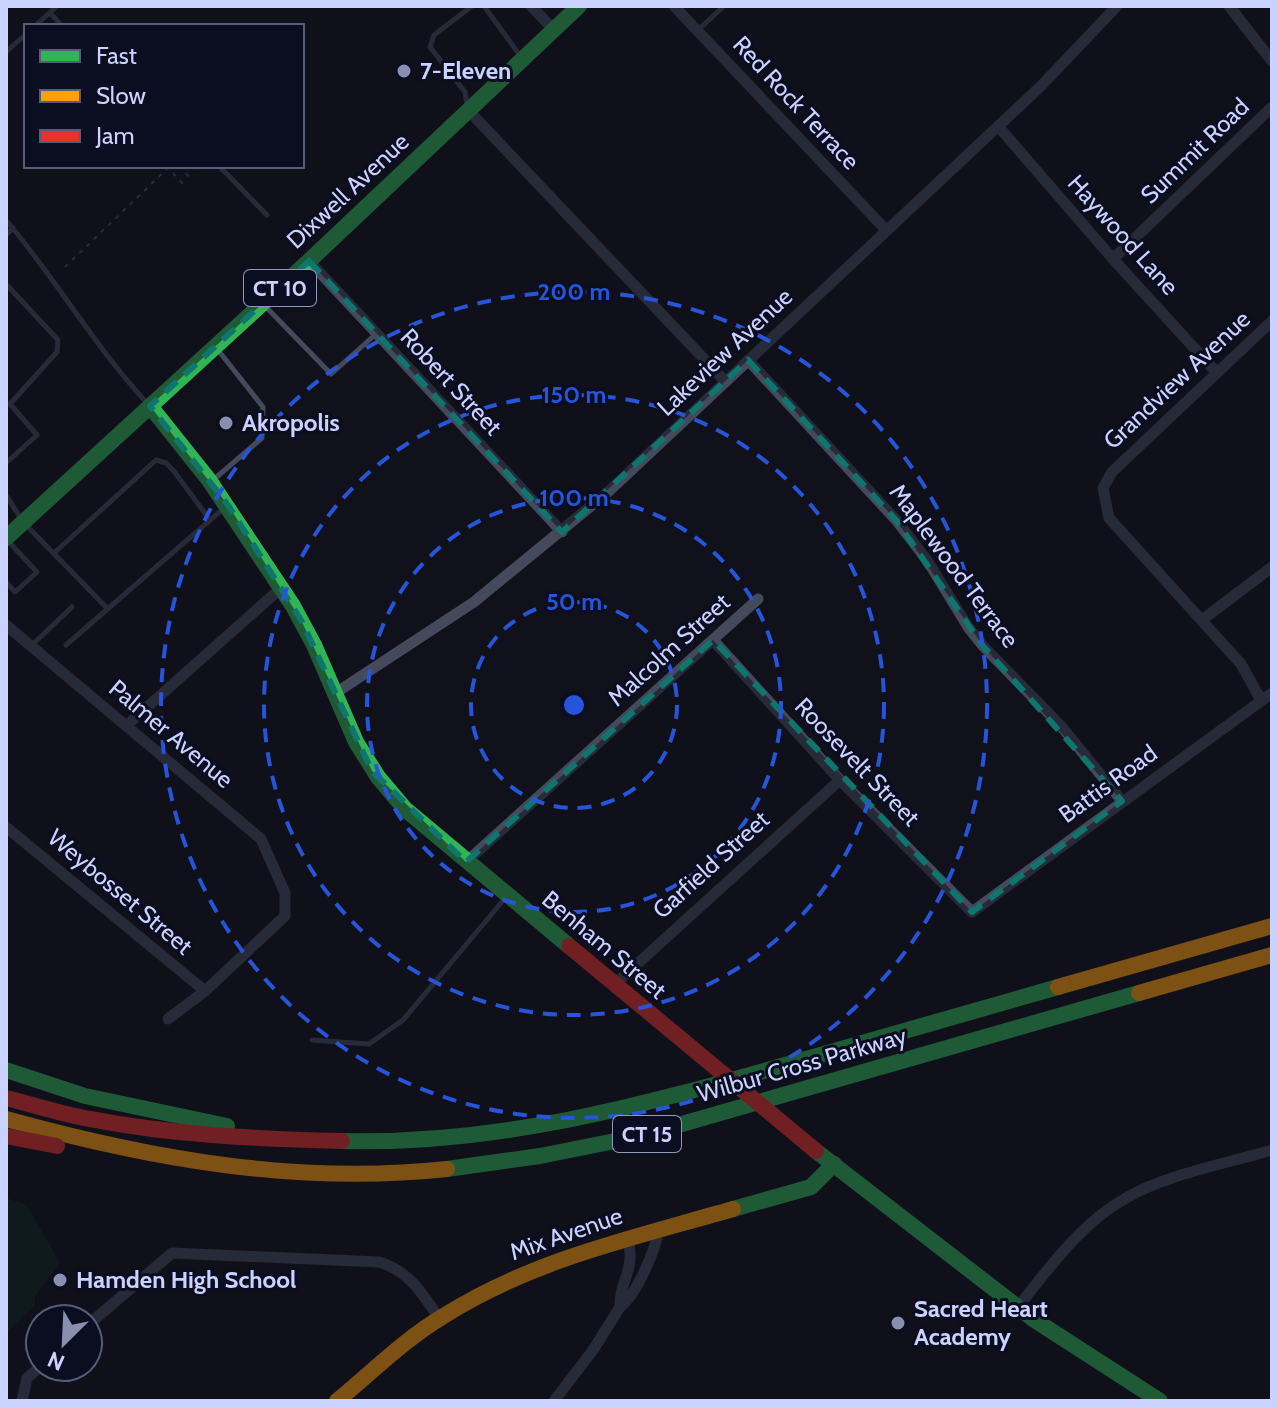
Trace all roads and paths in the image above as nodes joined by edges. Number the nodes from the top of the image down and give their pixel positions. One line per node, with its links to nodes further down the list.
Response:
1 (57, 6): 10 (lane)
2 (472, 6): 20 (lane)
3 (484, 6): 17 (lane)
4 (531, 6): 13 (street)
5 (579, 6): 13 (main road, Dixwell Avenue / CT 10)
6 (674, 6): 14 (street, Red Rock Terrace)
7 (724, 6): 14 (lane)
8 (1117, 6): 21 (street, Lakeview Avenue)
9 (1229, 6): 18 (street)
10 (50, 13): 11 (lane); 12 (lane)
11 (37, 24)
12 (60, 24)
13 (554, 30): 17 (main road, Dixwell Avenue / CT 10)
14 (697, 30): 33 (street, Red Rock Terrace)
15 (24, 36): 16 (lane)
16 (6, 52)
17 (523, 59): 20 (main road, Dixwell Avenue / CT 10)
18 (1272, 61)
19 (1272, 107): 35 (street, Summit Road)
20 (468, 110): 36 (main road, Dixwell Avenue / CT 10); 45 (street)
21 (998, 126): 33 (street, Lakeview Avenue); 35 (street, Haywood Lane)
22 (167, 168): 37 (path)
23 (169, 168): 29 (path)
24 (181, 168): 28 (path)
25 (195, 168): 27 (path)
26 (221, 168): 30 (lane)
27 (197, 171)
28 (190, 178)
29 (183, 184)
30 (267, 215)
31 (6, 220): 32 (lane)
32 (13, 228): 34 (lane); 46 (lane)
33 (886, 230): 43 (street, Lakeview Avenue)
34 (6, 235)
35 (1113, 259): 44 (street, Haywood Lane)
36 (309, 261): 39 (main road, Dixwell Avenue / CT 10); 41 (street, Robert Street)
37 (65, 267)
38 (6, 284): 47 (lane)
39 (262, 304): 41 (lane); 42 (main road, Dixwell Avenue / CT 10)
40 (1272, 321): 44 (street, Grandview Avenue)
41 (376, 334): 53 (street, Robert Street)
42 (215, 347): 46 (main road, Dixwell Avenue / CT 10); 48 (lane)
43 (748, 360): 45 (street, Lakeview Avenue); 72 (street, Maplewood Terrace)
44 (1217, 373): 62 (street, Grandview Avenue)
45 (725, 381): 53 (street, Lakeview Avenue)
46 (150, 406): 48 (main road, Benham Street); 52 (main road, Dixwell Avenue / CT 10)
47 (6, 463)
48 (211, 482): 50 (main road, Benham Street)
49 (6, 495): 52 (lane)
50 (228, 505): 51 (lane); 58 (main road, Benham Street)
51 (210, 520): 55 (lane); 61 (lane)
52 (23, 522): 54 (main road, Dixwell Avenue / CT 10); 55 (lane)
53 (562, 532): 68 (street, Lakeview Avenue)
54 (6, 539): 57 (lane)
55 (54, 553): 61 (lane)
56 (1272, 567): 62 (street)
57 (6, 582)
58 (281, 588): 68 (main road, Benham Street); 70 (street)
59 (758, 599): 64 (street, Malcolm Street)
60 (72, 607): 66 (lane)
61 (107, 608): 65 (lane)
62 (1202, 620): 69 (street, Grandview Avenue)
63 (6, 625): 66 (street, Palmer Avenue)
64 (713, 640): 71 (street, Roosevelt Street); 74 (street, Malcolm Street)
65 (66, 645)
66 (31, 646): 70 (street, Palmer Avenue)
67 (1272, 693): 69 (street, Battis Road)
68 (334, 694): 74 (main road, Benham Street)
69 (1261, 700): 72 (street, Battis Road)
70 (127, 725): 80 (street, Palmer Avenue)
71 (840, 780): 76 (street, Roosevelt Street); 79 (street, Garfield Street)
72 (1122, 801): 76 (street, Battis Road)
73 (6, 827): 80 (street, Weybosset Street)
74 (466, 862): 75 (main road, Benham Street)
75 (507, 895): 79 (main road, Benham Street); 82 (lane)
76 (972, 912)
77 (1272, 926): 87 (main road, Wilbur Cross Parkway / CT 15)
78 (1272, 955): 89 (main road, Wilbur Cross Parkway / CT 15)
79 (614, 985): 90 (main road, Benham Street)
80 (205, 991): 81 (street)
81 (168, 1019)
82 (312, 1040)
83 (6, 1070): 87 (main road)
84 (6, 1098): 87 (main road, Wilbur Cross Parkway / CT 15)
85 (6, 1119): 89 (main road, Wilbur Cross Parkway / CT 15)
86 (6, 1136): 89 (main road)
87 (269, 1139)
88 (1272, 1150): 94 (street)
89 (149, 1155)
90 (834, 1164): 91 (main road, Mix Avenue); 94 (main road, Benham Street)
91 (659, 1229): 92 (main road, Mix Avenue); 93 (street)
92 (628, 1238): 93 (street); 96 (main road, Mix Avenue)
93 (620, 1307): 98 (street)
94 (1018, 1307): 99 (main road, Benham Street)
95 (104, 1311): 96 (street)
96 (439, 1318): 97 (main road, Mix Avenue)
97 (337, 1401)
98 (554, 1401)
99 (1160, 1401)

